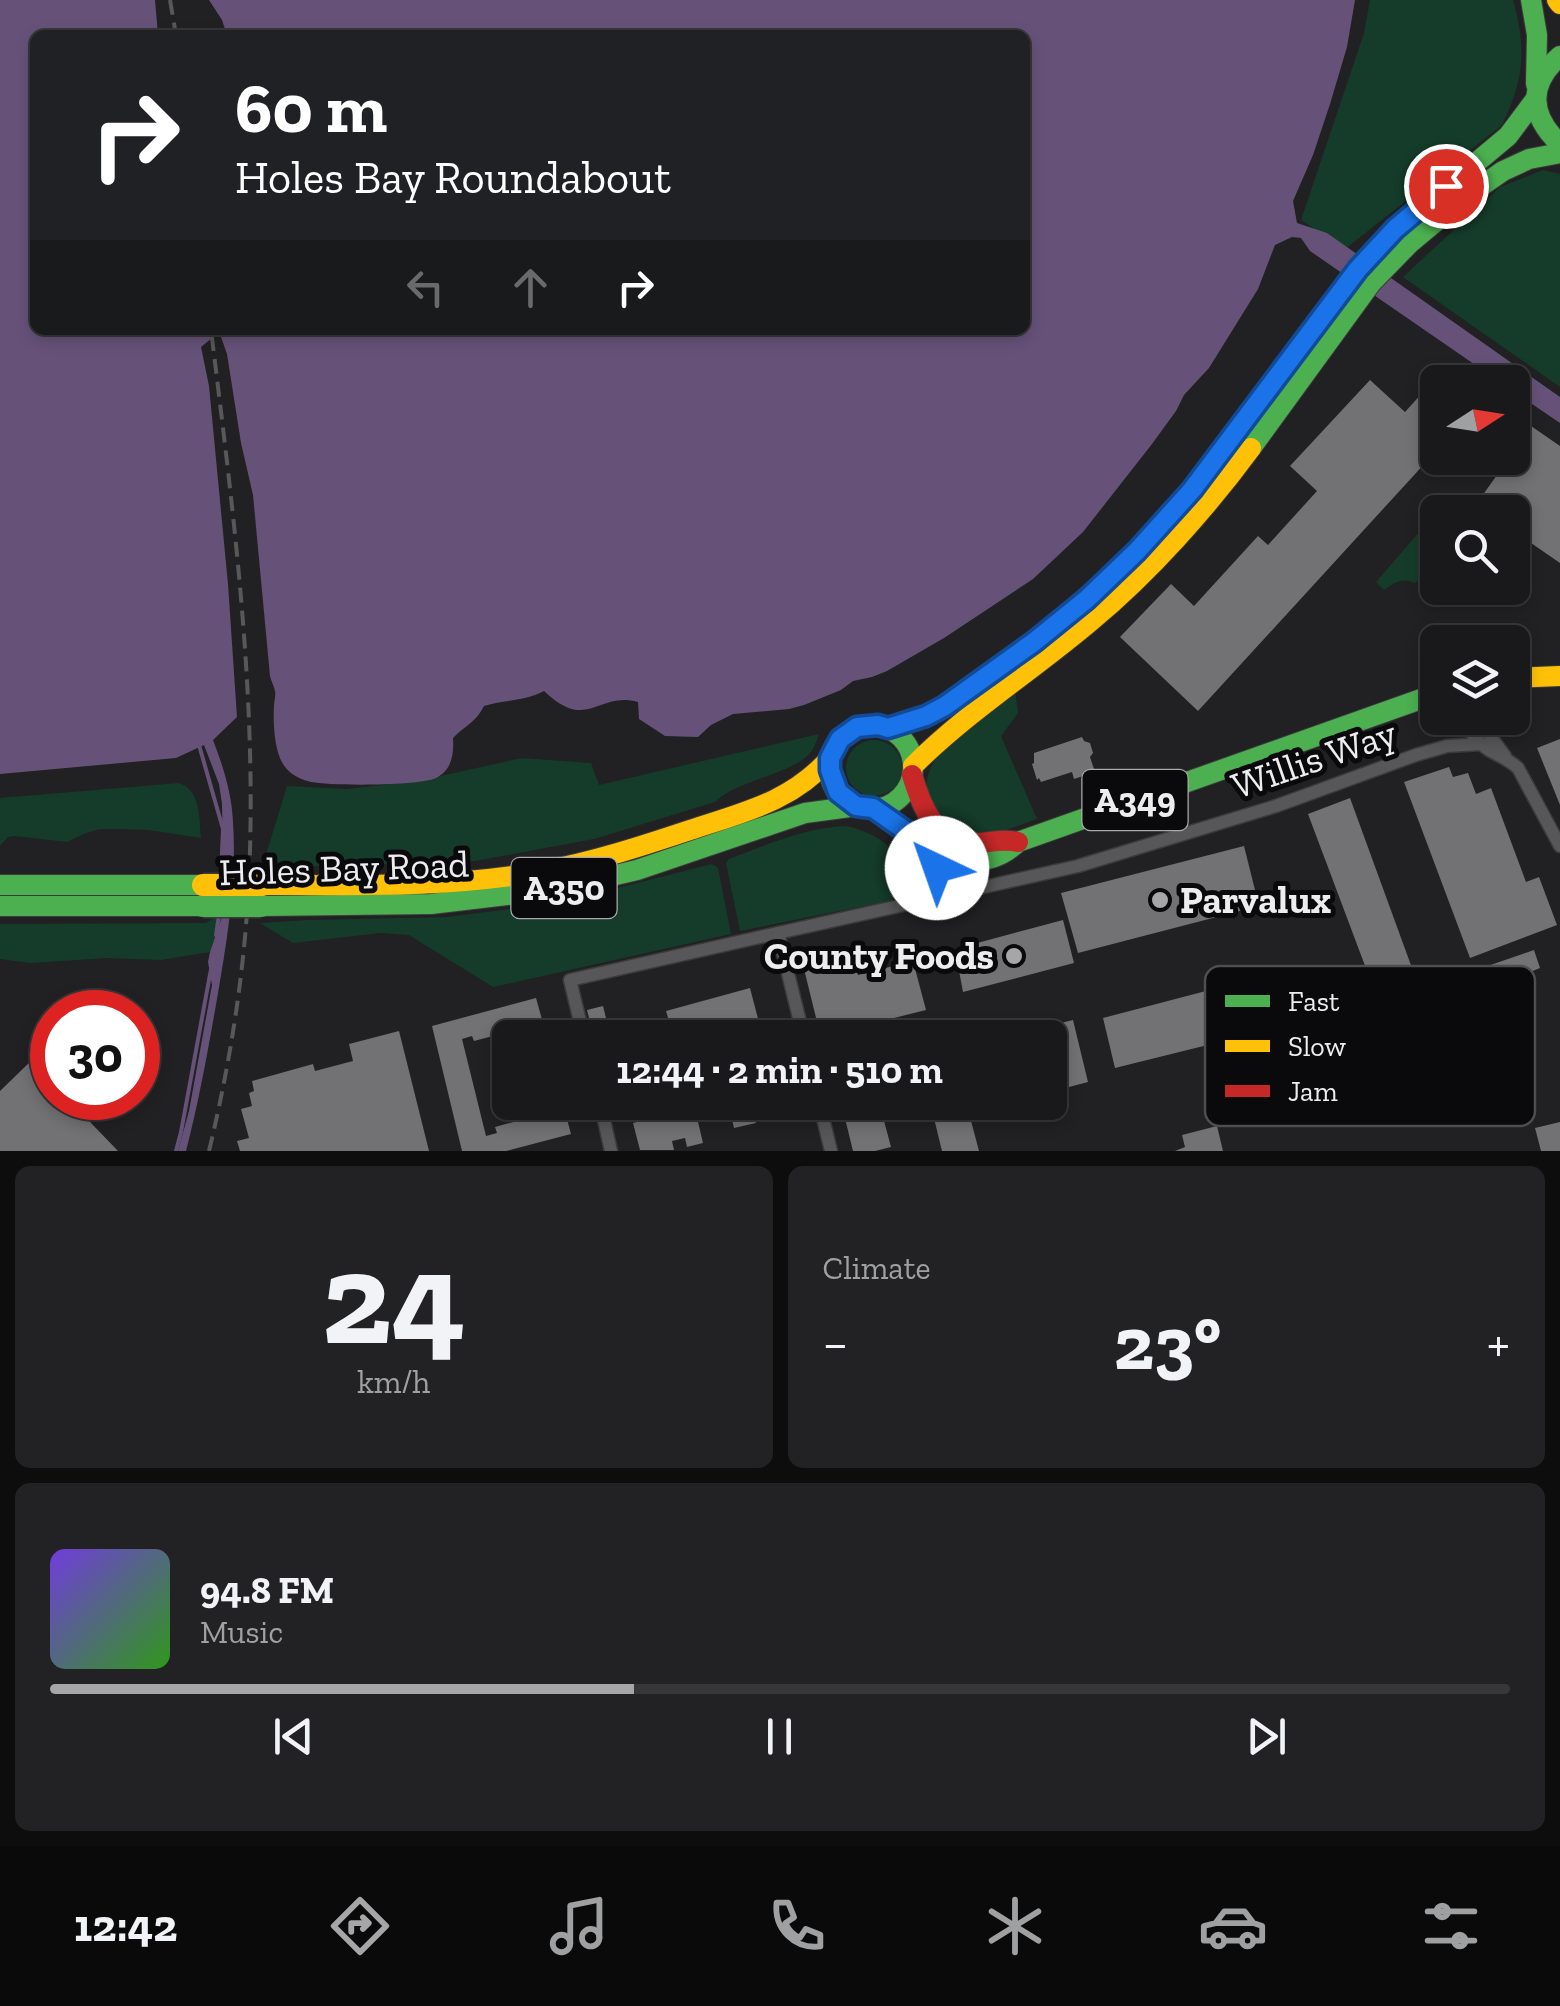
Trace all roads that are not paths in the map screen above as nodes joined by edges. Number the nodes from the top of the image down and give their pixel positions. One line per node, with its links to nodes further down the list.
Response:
1 (1531, 0): 3 (main road)
2 (1560, 56): 3 (main road)
3 (1536, 96): 4 (main road); 6 (main road)
4 (1560, 144)
5 (1560, 154): 6 (main road)
6 (1384, 255): 7 (main road)
7 (1343, 304): 11 (main road); 17 (main road)
8 (1560, 676): 9 (main road)
9 (1530, 677)
10 (1420, 699): 19 (main road, A349)
11 (888, 728): 15 (main road); 17 (main road)
12 (1474, 735): 14 (street)
13 (1491, 735): 16 (street)
14 (1481, 744): 16 (street); 25 (street, Willis Way)
15 (830, 758): 18 (main road); 24 (main road, Holes Bay Road / A350)
16 (1507, 758): 20 (street)
17 (913, 771): 18 (main road); 19 (main road, A349)
18 (865, 807): 21 (main road, A349); 24 (main road, Holes Bay Road / A350)
19 (1018, 842): 21 (main road, A349)
20 (1560, 846)
21 (930, 848): 25 (street)
22 (0, 885): 23 (main road, Holes Bay Road / A350)
23 (203, 896): 24 (main road, Holes Bay Road / A350, bridge); 26 (main road, Holes Bay Road / A350)
24 (261, 896)
25 (936, 898): 27 (street, Willis Way)
26 (0, 906)
27 (778, 933): 28 (street, Willis Way); 29 (street)
28 (580, 1020)
29 (800, 1020)
30 (603, 1120): 32 (street)
31 (823, 1120): 33 (street)
32 (609, 1150)
33 (831, 1151)

